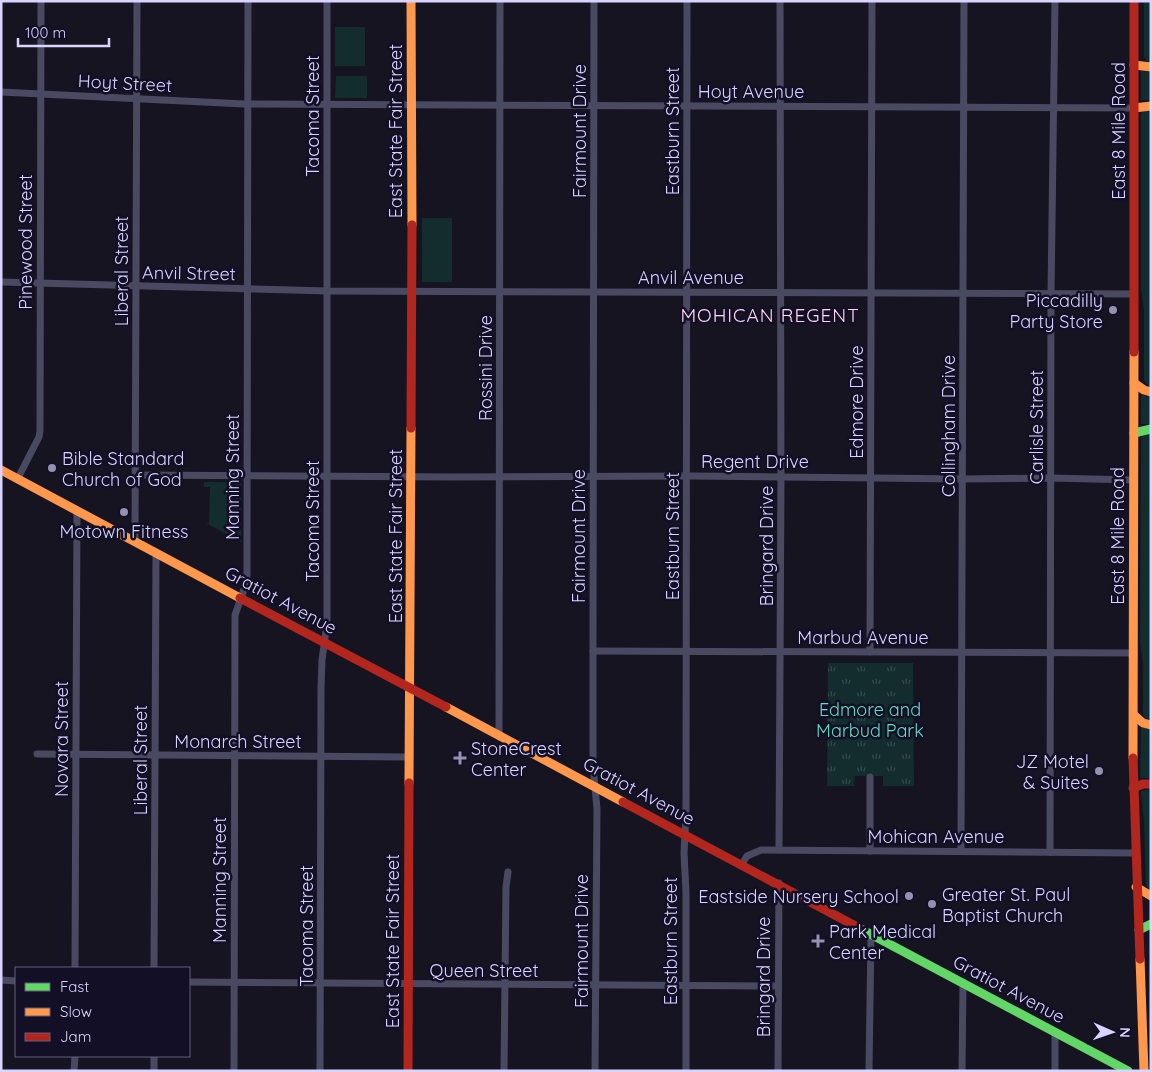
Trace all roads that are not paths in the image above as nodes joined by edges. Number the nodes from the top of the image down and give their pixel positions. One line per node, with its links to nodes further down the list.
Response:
1 (41, 1): 17 (street, Pinewood Street)
2 (137, 1): 18 (street, Liberal Street)
3 (248, 1): 19 (street, Manning Street)
4 (327, 1): 20 (street, Tacoma Street)
5 (412, 1): 21 (main road, East State Fair Street)
6 (500, 1): 22 (street, Rossini Drive)
7 (594, 1): 23 (street, Fairmount Drive)
8 (688, 1): 24 (street, Eastburn Street)
9 (780, 1): 25 (street, Bringard Drive)
10 (872, 1): 27 (street, Edmore Drive)
11 (964, 1): 28 (street, Collingham Drive)
12 (1055, 1): 29 (street, Carlisle Street)
13 (1134, 1): 14 (main road, East 8 Mile Road)
14 (1134, 65): 15 (main road); 30 (main road, East 8 Mile Road)
15 (1151, 68)
16 (1, 92): 17 (street, Hoyt Street)
17 (41, 94): 18 (street, Hoyt Street); 32 (street, Pinewood Street)
18 (137, 99): 19 (street, Hoyt Street); 33 (street, Liberal Street)
19 (248, 104): 20 (street, Hoyt Avenue); 34 (street, Manning Street)
20 (327, 104): 21 (street, Hoyt Avenue); 36 (street, Tacoma Street)
21 (412, 105): 22 (street, Hoyt Avenue); 35 (main road, East State Fair Street)
22 (500, 105): 23 (street, Hoyt Avenue); 37 (street, Rossini Drive)
23 (594, 106): 24 (street, Hoyt Avenue); 38 (street, Fairmount Drive)
24 (688, 106): 25 (street, Hoyt Avenue); 39 (street, Eastburn Street)
25 (780, 106): 27 (street, Hoyt Avenue); 40 (street, Bringard Drive)
26 (1151, 106): 30 (main road)
27 (872, 107): 28 (street, Hoyt Avenue); 41 (street, Edmore Drive)
28 (964, 107): 29 (street, Hoyt Avenue); 42 (street, Collingham Drive)
29 (1053, 108): 30 (street, Hoyt Avenue); 43 (street, Carlisle Street)
30 (1134, 108): 44 (main road, East 8 Mile Road)
31 (1, 282): 32 (street)
32 (40, 283): 33 (street, Anvil Street); 59 (street, Pinewood Street)
33 (136, 286): 34 (street, Anvil Street); 50 (street, Liberal Street)
34 (247, 289): 36 (street, Anvil Avenue); 51 (street, Manning Street)
35 (411, 290): 36 (street, Anvil Avenue); 37 (street, Anvil Avenue); 55 (main road, East State Fair Street)
36 (328, 291): 52 (street, Tacoma Street)
37 (500, 291): 38 (street, Anvil Avenue); 56 (street, Rossini Drive)
38 (594, 291): 39 (street, Anvil Avenue); 53 (street, Fairmount Drive)
39 (687, 292): 40 (street, Anvil Avenue); 54 (street, Eastburn Street)
40 (780, 292): 41 (street, Anvil Avenue); 57 (street, Bringard Drive)
41 (871, 293): 42 (street, Anvil Avenue); 58 (street, Edmore Drive)
42 (963, 293): 43 (street, Anvil Avenue); 61 (street, Collingham Drive)
43 (1051, 294): 44 (street, Anvil Avenue); 60 (street, Carlisle Street)
44 (1134, 294): 45 (main road, East 8 Mile Road)
45 (1134, 383): 46 (main road); 48 (main road, East 8 Mile Road)
46 (1151, 392)
47 (1151, 429): 48 (main road)
48 (1134, 433): 62 (main road, East 8 Mile Road)
49 (1, 470): 59 (main road, Gratiot Avenue)
50 (136, 474): 51 (street, Regent Drive); 64 (street, Liberal Street)
51 (248, 476): 52 (street, Regent Drive); 66 (street, Manning Street)
52 (327, 476): 55 (street, Regent Drive); 67 (street, Tacoma Street)
53 (594, 476): 54 (street, Regent Drive); 56 (street, Regent Drive); 68 (street, Fairmount Drive)
54 (688, 476): 57 (street, Regent Drive); 69 (street, Eastburn Street)
55 (411, 477): 56 (street, Regent Drive); 75 (main road, East State Fair Street)
56 (500, 477): 78 (street, Rossini Drive)
57 (781, 477): 58 (street, Regent Drive); 70 (street, Bringard Drive)
58 (871, 477): 61 (street, Regent Drive); 71 (street, Edmore Drive)
59 (18, 478): 63 (main road, Gratiot Avenue)
60 (1051, 478): 61 (street, Regent Drive); 62 (street, Regent Drive); 73 (street, Carlisle Street)
61 (963, 479): 72 (street, Collingham Drive)
62 (1134, 480): 74 (main road, East 8 Mile Road)
63 (77, 510): 64 (main road, Gratiot Avenue); 80 (street, Novara Street)
64 (135, 541): 65 (main road, Gratiot Avenue)
65 (156, 552): 66 (main road, Gratiot Avenue); 81 (street, Liberal Street)
66 (241, 598): 67 (main road, Gratiot Avenue); 82 (street, Manning Street)
67 (324, 642): 75 (main road, Gratiot Avenue); 83 (street, Tacoma Street)
68 (593, 651): 69 (street, Marbud Avenue); 87 (street, Fairmount Drive)
69 (687, 651): 70 (street, Marbud Avenue); 89 (street, Eastburn Street)
70 (780, 652): 71 (street, Marbud Avenue); 90 (street, Bringard Drive)
71 (870, 652): 72 (street, Marbud Avenue)
72 (962, 653): 73 (street, Marbud Avenue); 92 (street, Collingham Drive)
73 (1051, 653): 74 (street, Marbud Avenue); 93 (street, Carlisle Street)
74 (1134, 654): 76 (main road, East 8 Mile Road)
75 (409, 687): 78 (main road, Gratiot Avenue); 84 (main road, East State Fair Street)
76 (1134, 714): 77 (main road); 88 (main road, East 8 Mile Road)
77 (1151, 725)
78 (499, 734): 87 (main road, Gratiot Avenue)
79 (37, 754): 80 (street, Monarch Street)
80 (76, 755): 81 (street, Monarch Street); 103 (street, Novara Street)
81 (155, 755): 82 (street, Monarch Street); 104 (street, Liberal Street)
82 (234, 756): 83 (street, Monarch Street); 109 (street, Manning Street)
83 (321, 756): 84 (street, Monarch Street); 110 (street, Tacoma Street)
84 (408, 757): 111 (main road, East State Fair Street)
85 (870, 777): 91 (street)
86 (1151, 784): 88 (main road)
87 (594, 785): 89 (main road, Gratiot Avenue); 113 (street, Fairmount Drive)
88 (1134, 788): 94 (main road, East 8 Mile Road)
89 (685, 834): 95 (main road, Gratiot Avenue); 114 (street, Eastburn Street)
90 (779, 850): 91 (street, Mohican Avenue); 95 (street, Mohican Avenue)
91 (870, 851): 92 (street, Mohican Avenue)
92 (962, 851): 93 (street, Mohican Avenue)
93 (1050, 852): 94 (street, Mohican Avenue)
94 (1135, 853): 98 (main road, East 8 Mile Road)
95 (742, 864): 97 (main road, Gratiot Avenue)
96 (508, 872): 112 (street)
97 (779, 883): 102 (main road, Gratiot Avenue); 115 (street, Bringard Drive)
98 (1136, 887): 99 (main road); 101 (main road, East 8 Mile Road)
99 (1151, 896)
100 (1151, 924): 101 (main road)
101 (1139, 930): 132 (main road, East 8 Mile Road)
102 (871, 934): 108 (main road, Gratiot Avenue); 128 (street)
103 (75, 967)
104 (154, 967)
105 (1, 980): 106 (street)
106 (15, 981)
107 (190, 982): 109 (street, Queen Street)
108 (962, 982): 116 (main road, Gratiot Avenue); 129 (street)
109 (234, 983): 110 (street, Queen Street); 121 (street, Manning Street)
110 (320, 983): 111 (street, Queen Street); 122 (street, Tacoma Street)
111 (408, 984): 112 (street, Queen Street); 123 (main road, East State Fair Street)
112 (505, 984): 113 (street, Queen Street); 124 (street)
113 (596, 985): 114 (street, Queen Street); 125 (street, Fairmount Drive)
114 (686, 985): 115 (street, Queen Street); 126 (street, Eastburn Street)
115 (778, 986): 127 (street, Bringard Drive)
116 (1056, 1032): 130 (street); 131 (main road, Gratiot Avenue)
117 (74, 1057): 119 (street)
118 (154, 1057): 120 (street)
119 (74, 1071)
120 (154, 1071)
121 (234, 1071)
122 (320, 1071)
123 (408, 1071)
124 (504, 1071)
125 (595, 1071)
126 (686, 1071)
127 (778, 1071)
128 (870, 1071)
129 (962, 1071)
130 (1055, 1071)
131 (1128, 1071)
132 (1144, 1071)

